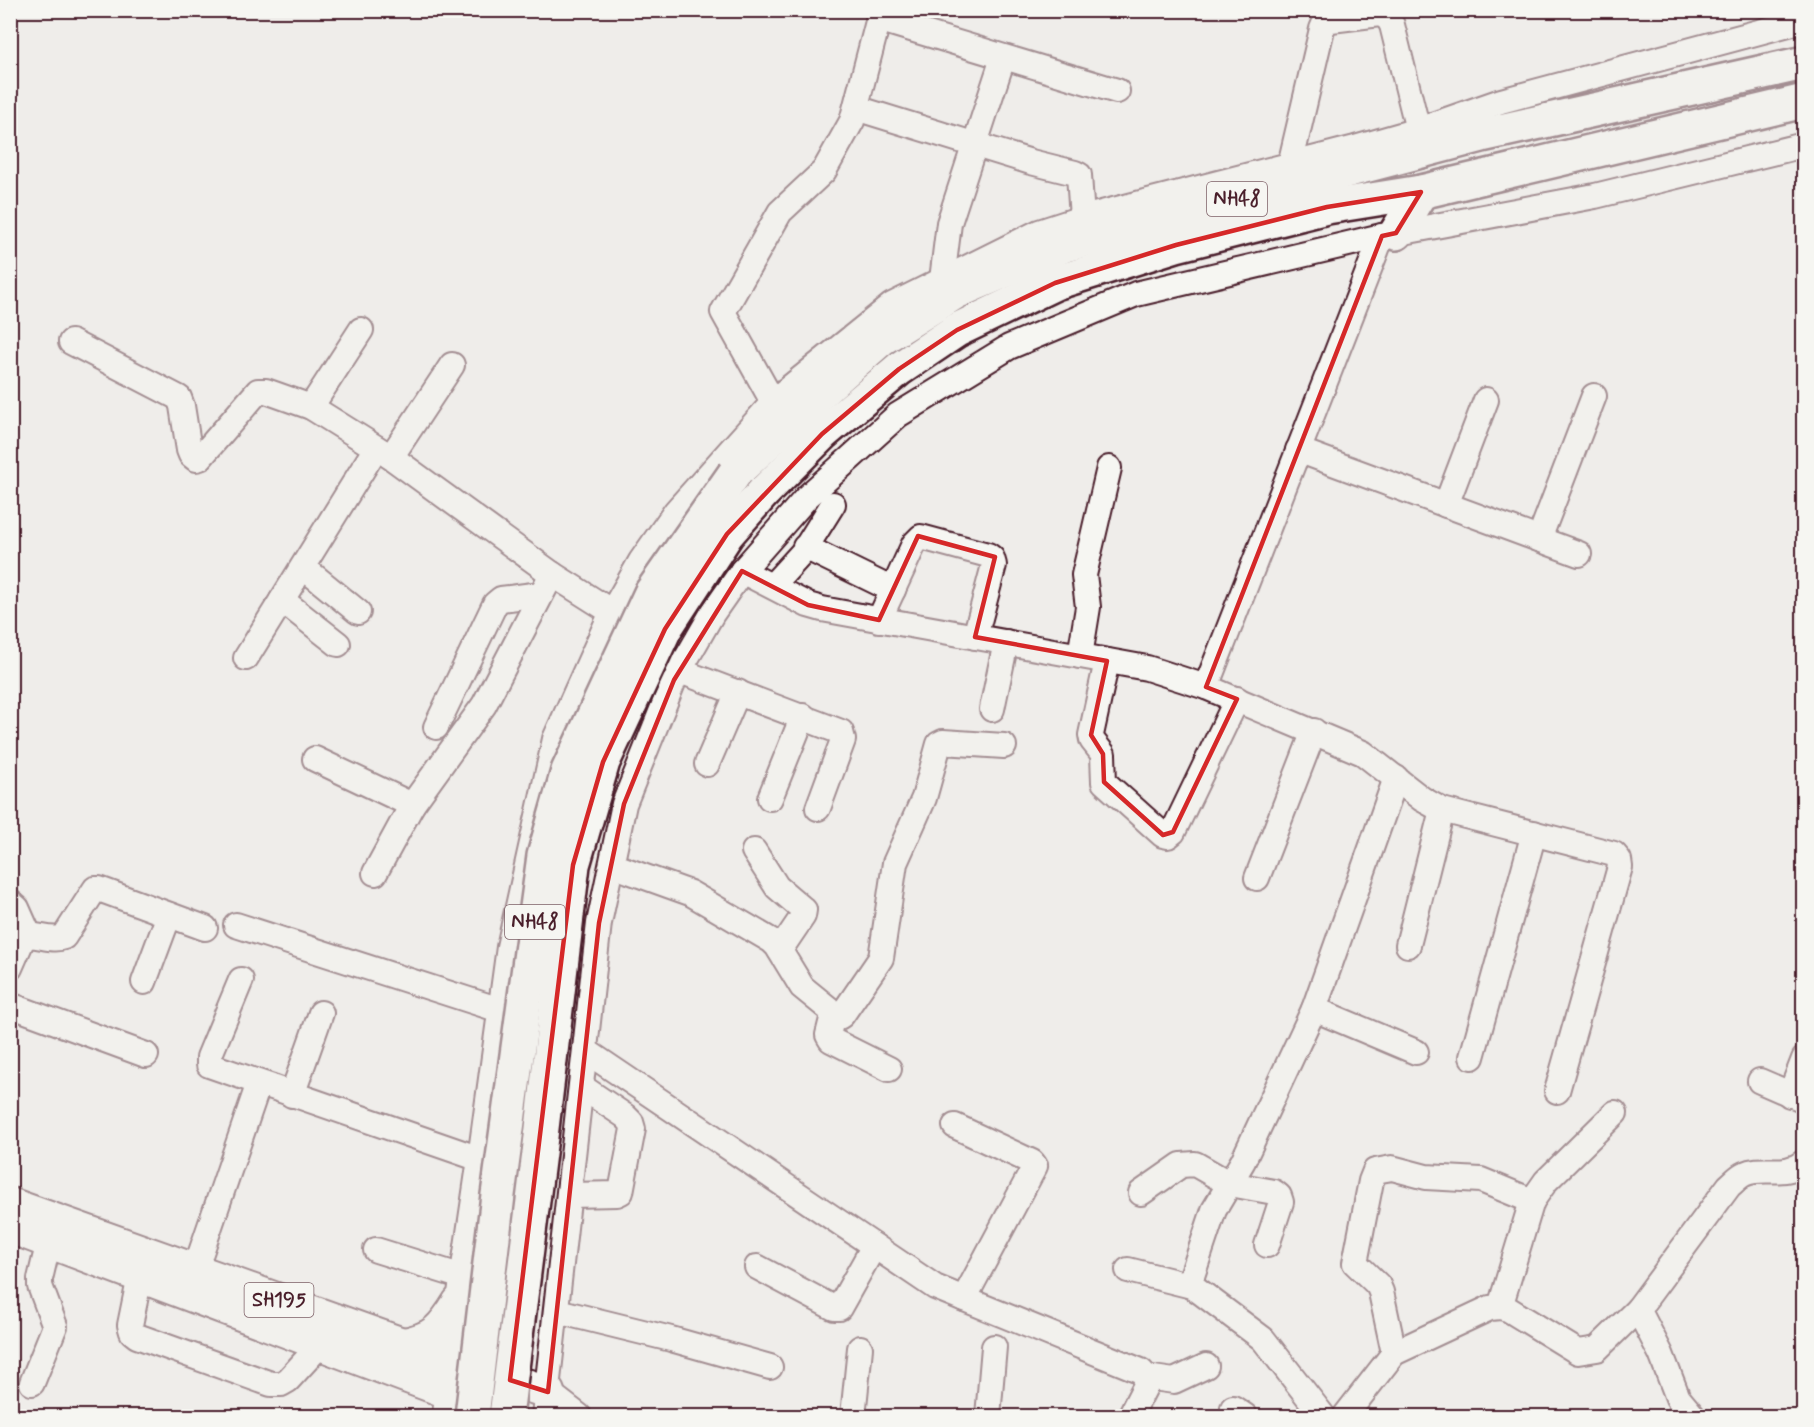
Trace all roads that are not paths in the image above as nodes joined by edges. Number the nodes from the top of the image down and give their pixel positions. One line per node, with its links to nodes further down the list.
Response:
1 (880, 15): 3 (street); 7 (street)
2 (1803, 20): 8 (street)
3 (1003, 58): 5 (street); 9 (street)
4 (1803, 63): 12 (highway, NH48)
5 (1117, 91)
6 (1803, 101): 14 (highway, NH48)
7 (856, 108): 9 (street); 23 (street)
8 (1418, 130): 11 (street); 13 (street)
9 (974, 144): 15 (street); 17 (street)
10 (1803, 145): 16 (street)
11 (1354, 148): 12 (highway); 13 (street)
12 (1386, 160): 131 (highway, NH48, bridge)
13 (1290, 165): 15 (street)
14 (1421, 192): 16 (highway); 132 (highway, NH48, bridge)
15 (1082, 218): 17 (street)
16 (1389, 235): 25 (street); 34 (street)
17 (942, 280): 23 (street)
18 (361, 330): 24 (street)
19 (71, 342): 24 (street)
20 (452, 365): 26 (street)
21 (1594, 396): 30 (street)
22 (1486, 400): 29 (street)
23 (773, 402): 39 (street)
24 (311, 407): 26 (street)
25 (1298, 450): 29 (street); 49 (street)
26 (384, 453): 33 (street); 35 (street)
27 (1109, 468): 45 (street)
28 (833, 504): 31 (street)
29 (1446, 505): 30 (street)
30 (1539, 539): 32 (street)
31 (805, 547): 36 (street); 37 (street)
32 (1579, 554)
33 (303, 567): 38 (street); 40 (street)
34 (742, 571): 36 (street); 48 (street)
35 (546, 584): 39 (street); 54 (street); 61 (street)
36 (772, 586): 41 (street)
37 (893, 590): 41 (street); 42 (street)
38 (282, 600): 44 (street); 46 (street)
39 (615, 607): 48 (street); 81 (street)
40 (358, 612)
41 (879, 620): 42 (street)
42 (975, 637): 43 (street)
43 (1006, 642): 45 (street); 52 (street)
44 (338, 644)
45 (1080, 656): 47 (street)
46 (246, 658)
47 (1107, 661): 49 (street); 51 (street)
48 (683, 666): 50 (street); 66 (street)
49 (1206, 687): 51 (street)
50 (738, 692): 53 (street); 58 (street)
51 (1237, 699): 55 (street)
52 (992, 709)
53 (804, 716): 60 (street); 62 (street)
54 (436, 727)
55 (1314, 732): 59 (street); 68 (street)
56 (1004, 746): 83 (street)
57 (315, 759): 61 (street)
58 (707, 764)
59 (1396, 778): 63 (street); 80 (street)
60 (770, 798)
61 (412, 805): 67 (street)
62 (818, 808)
63 (1442, 810): 64 (street); 74 (street)
64 (1534, 833): 87 (street); 93 (street)
65 (754, 851): 75 (street)
66 (612, 865): 75 (street); 84 (street)
67 (375, 873)
68 (1257, 878)
69 (10, 902): 73 (street)
70 (169, 915): 72 (street); 73 (street); 78 (street)
71 (236, 925): 81 (street)
72 (205, 928)
73 (29, 935): 76 (street)
74 (1408, 945)
75 (780, 950): 83 (street)
76 (10, 968)
77 (241, 980): 91 (street)
78 (144, 982)
79 (10, 1005): 86 (street)
80 (1314, 1009): 85 (street); 100 (street)
81 (500, 1010): 98 (street)
82 (321, 1013): 94 (street)
83 (833, 1015): 89 (street)
84 (586, 1051): 92 (street); 108 (street)
85 (1416, 1052)
86 (146, 1055)
87 (1472, 1057)
88 (1803, 1059): 95 (street)
89 (889, 1069)
90 (1760, 1081): 95 (street)
91 (259, 1083): 94 (street); 111 (street)
92 (582, 1086): 102 (street); 102 (street)
93 (1557, 1091)
94 (292, 1095): 98 (street)
95 (1797, 1097)
96 (1615, 1113): 103 (street)
97 (955, 1126): 116 (street)
98 (480, 1159): 115 (street)
99 (1803, 1162): 118 (street)
100 (1230, 1184): 101 (street); 107 (street); 114 (street)
101 (1141, 1193)
102 (570, 1195): 119 (street)
103 (1532, 1201): 117 (street); 124 (street)
104 (10, 1204): 111 (main road, SH195)
105 (10, 1227): 106 (main road)
106 (49, 1241): 113 (main road); 128 (street)
107 (1268, 1245)
108 (874, 1246): 110 (street); 116 (street)
109 (376, 1250): 115 (street)
110 (757, 1267)
111 (195, 1270): 120 (main road, SH195)
112 (1128, 1270): 114 (street)
113 (140, 1276): 121 (main road); 121 (street)
114 (1192, 1286): 138 (street)
115 (461, 1289): 120 (main road); 129 (street)
116 (964, 1299): 127 (street)
117 (1500, 1307): 118 (street); 124 (street)
118 (1638, 1309): 140 (street)
119 (557, 1311): 125 (street); 130 (street)
120 (403, 1344): 129 (main road, SH195)
121 (320, 1345): 129 (main road)
122 (994, 1347): 136 (street)
123 (860, 1348): 135 (street)
124 (1394, 1353): 139 (street)
125 (770, 1366)
126 (1206, 1366): 127 (street)
127 (1146, 1377): 137 (street)
128 (32, 1383)
129 (447, 1390): 130 (main road, SH195); 133 (main road)
130 (546, 1404): 134 (street)
131 (472, 1416)
132 (506, 1416)
133 (513, 1416)
134 (579, 1416)
135 (853, 1416)
136 (988, 1416)
137 (1130, 1416)
138 (1323, 1416)
139 (1345, 1416)
140 (1694, 1416)

